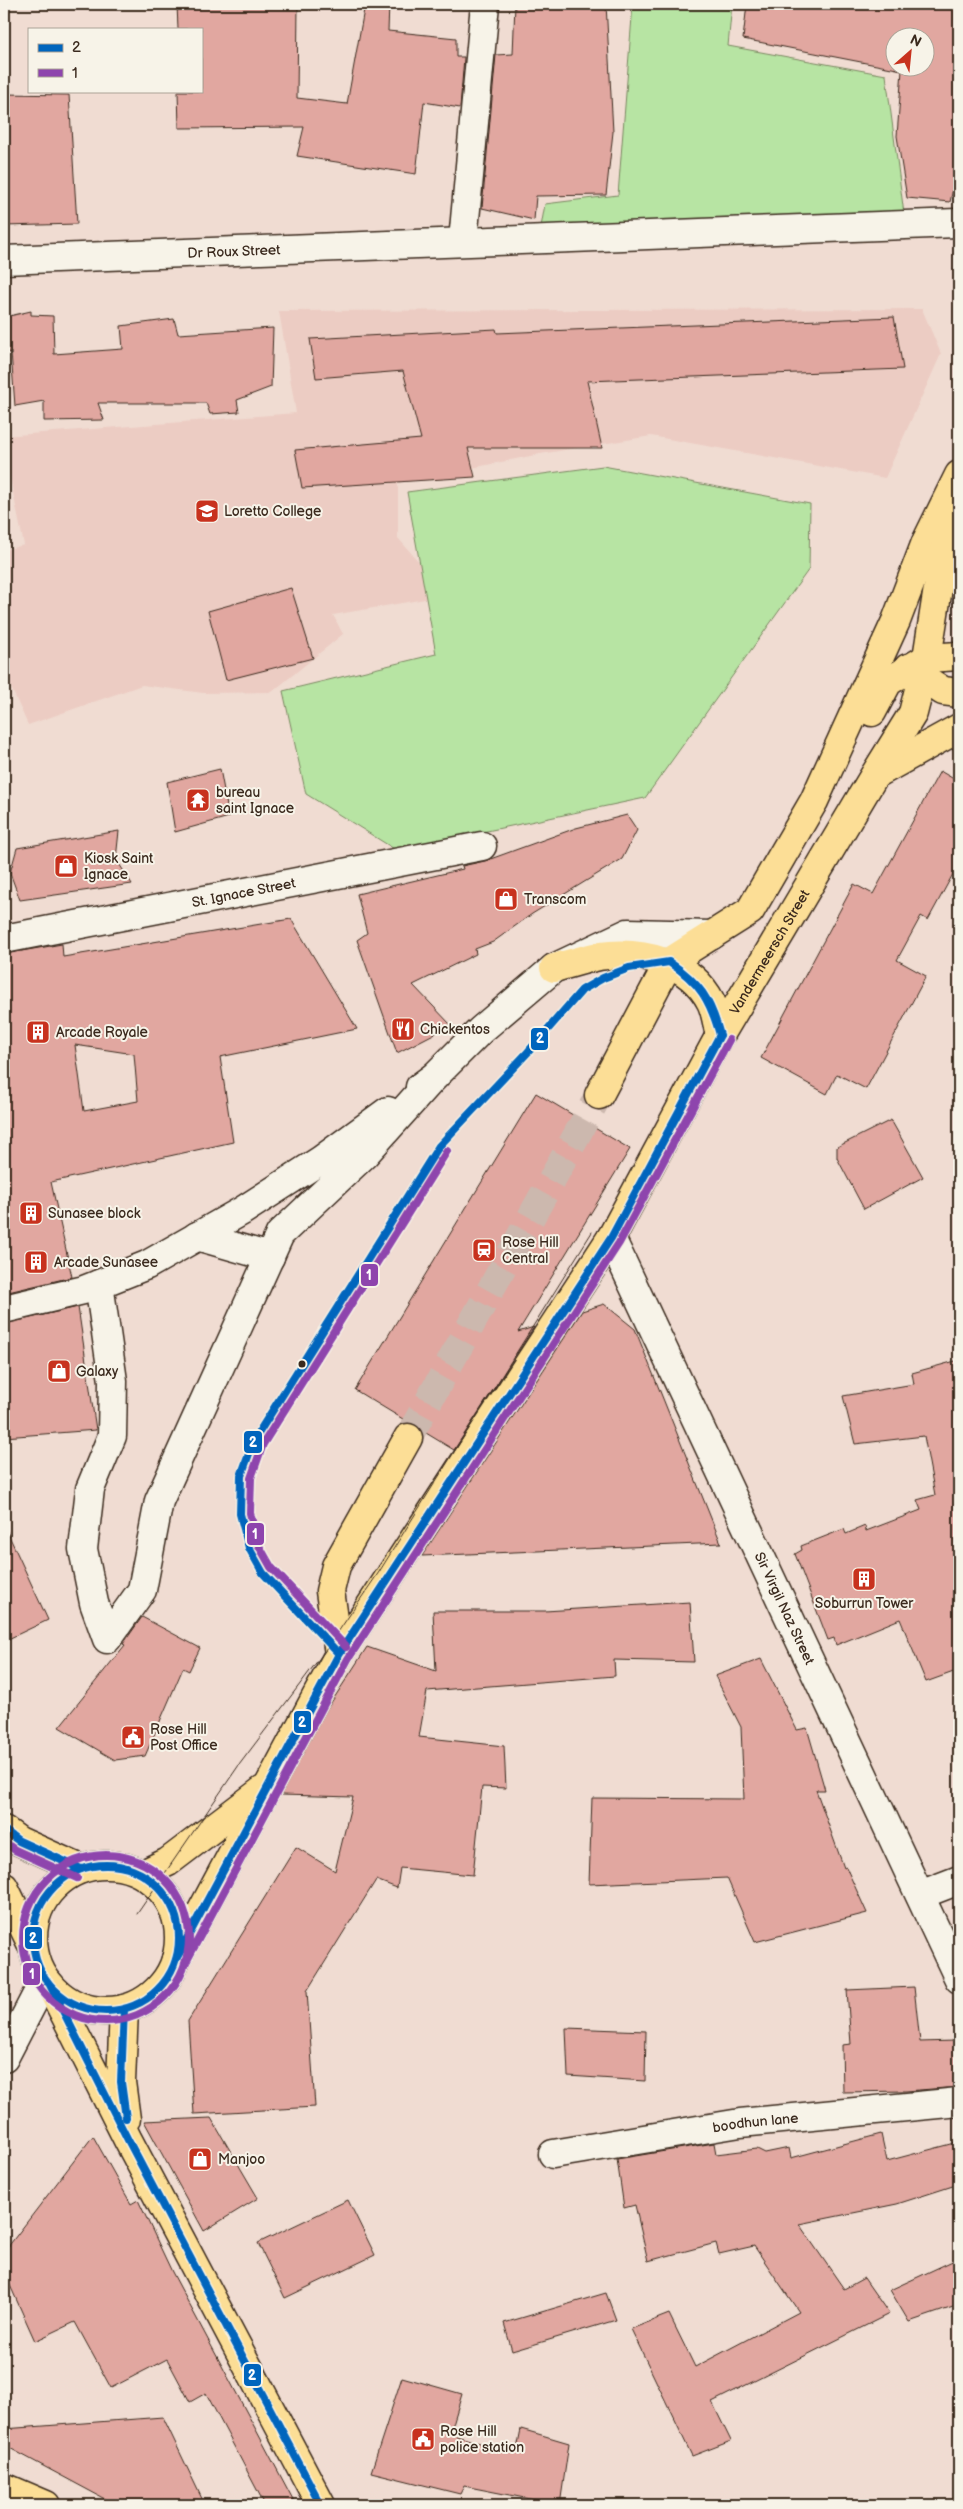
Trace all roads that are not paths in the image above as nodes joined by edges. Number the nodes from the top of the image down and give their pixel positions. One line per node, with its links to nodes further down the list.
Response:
1 (485, 4): 3 (street)
2 (958, 223): 3 (street, Dr Roux Street)
3 (463, 241): 4 (street, Dr Roux Street)
4 (4, 260)
5 (959, 475): 9 (main road)
6 (959, 508): 7 (main road, Vandermeersch Street)
7 (944, 550): 8 (main road); 11 (main road, Vandermeersch Street)
8 (959, 591)
9 (896, 621): 11 (main road); 15 (main road)
10 (959, 656): 11 (main road)
11 (919, 669): 12 (main road); 14 (main road, Vandermeersch Street); 15 (main road)
12 (959, 693)
13 (959, 728): 14 (main road)
14 (874, 776): 21 (main road, Vandermeersch Street)
15 (814, 801): 17 (main road)
16 (482, 846): 18 (street, St. Ignace Street)
17 (712, 934): 19 (main road); 20 (street)
18 (4, 939)
19 (669, 962): 20 (main road); 21 (main road); 23 (main road)
20 (554, 968): 22 (street)
21 (720, 1035): 25 (main road, Vandermeersch Street)
22 (435, 1076): 24 (street); 26 (street)
23 (599, 1095)
24 (197, 1236): 26 (street); 27 (street)
25 (611, 1238): 30 (main road, Vandermeersch Street); 37 (street, Sir Virgil Naz Street)
26 (270, 1257): 27 (street)
27 (99, 1284): 28 (street)
28 (4, 1309)
29 (408, 1438): 30 (main road)
30 (338, 1654): 31 (main road, Vandermeersch Street)
31 (272, 1783): 34 (main road); 39 (main road, Vandermeersch Street)
32 (4, 1830): 33 (main road)
33 (81, 1869): 34 (main road); 38 (main road)
34 (143, 1874): 39 (main road)
35 (959, 1880): 37 (street)
36 (4, 1887): 38 (main road)
37 (920, 1895): 40 (street, Sir Virgil Naz Street)
38 (33, 1948): 41 (main road)
39 (176, 1959): 42 (main road)
40 (959, 1979)
41 (47, 1982): 42 (main road); 43 (street); 45 (main road)
42 (124, 2009): 45 (main road)
43 (4, 2058)
44 (959, 2102): 46 (street, boodhun lane)
45 (128, 2140): 49 (main road)
46 (553, 2154)
47 (4, 2487): 48 (main road)
48 (46, 2505)
49 (321, 2505)

